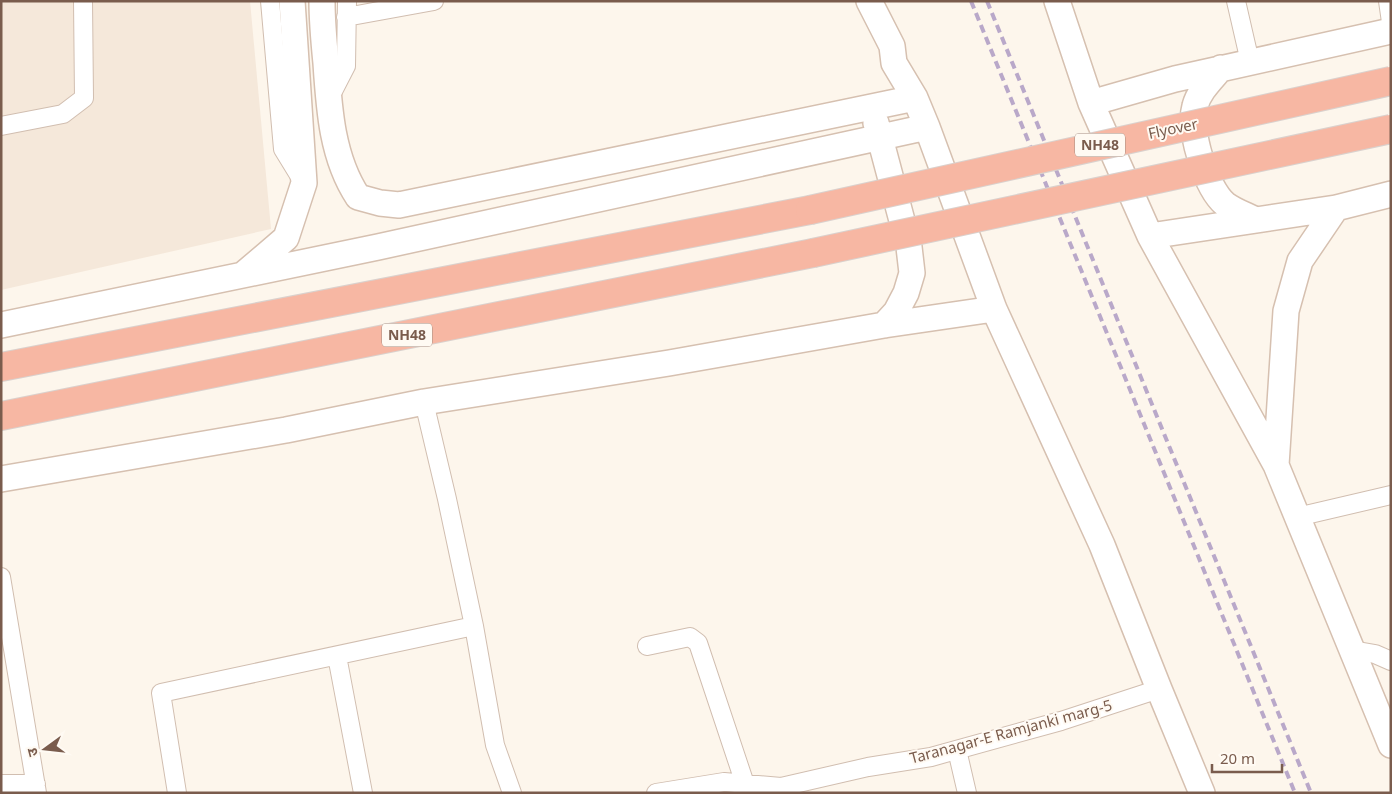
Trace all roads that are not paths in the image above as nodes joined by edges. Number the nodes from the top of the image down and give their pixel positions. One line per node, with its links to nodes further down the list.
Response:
1 (83, 1): 22 (street)
2 (270, 1): 26 (street)
3 (292, 1): 26 (street)
4 (322, 1): 19 (street)
5 (434, 1): 11 (street)
6 (851, 1): 15 (street)
7 (869, 1): 15 (street)
8 (1057, 1): 20 (street)
9 (1236, 1): 14 (street)
10 (1388, 1): 12 (street)
11 (346, 9): 19 (street)
12 (1391, 22)
13 (1391, 31): 14 (street)
14 (1250, 62): 16 (street)
15 (894, 63): 18 (street)
16 (1221, 68): 20 (street); 29 (street)
17 (1391, 81): 35 (highway, Flyover / NH48, bridge)
18 (915, 98): 21 (street); 23 (street)
19 (328, 100): 21 (street)
20 (1091, 103): 30 (street)
21 (871, 107): 25 (street)
22 (1, 126)
23 (927, 127): 25 (street); 32 (street)
24 (1391, 129): 37 (highway, NH48, bridge)
25 (880, 137): 31 (street); 34 (street)
26 (304, 183): 31 (street)
27 (1391, 194): 28 (street)
28 (1336, 208): 29 (street); 38 (street)
29 (1256, 220): 30 (street)
30 (1150, 236): 38 (street)
31 (243, 275): 33 (street)
32 (994, 309): 34 (street); 48 (street)
33 (1, 325)
34 (884, 325): 36 (street)
35 (1, 367)
36 (424, 402): 39 (street); 43 (street)
37 (1, 416)
38 (1276, 465): 41 (street)
39 (1, 479)
40 (1391, 496): 41 (street)
41 (1297, 517): 45 (street)
42 (1, 577): 53 (street)
43 (474, 626): 46 (street); 57 (street)
44 (647, 646): 52 (street)
45 (1352, 650): 47 (street); 49 (street)
46 (338, 656): 55 (street); 56 (street)
47 (1391, 661)
48 (1159, 689): 50 (street, Taranagar-E Ramjanki marg-5); 60 (street)
49 (1391, 745)
50 (957, 750): 54 (street, Taranagar-E Ramjanki marg-5); 59 (street)
51 (1, 784): 53 (street)
52 (745, 784): 54 (street, Taranagar-E Ramjanki marg-5); 58 (street, Taranagar-E Ramjanki marg-5)
53 (37, 788)
54 (781, 790)
55 (177, 793)
56 (363, 793)
57 (512, 793)
58 (656, 793)
59 (967, 793)
60 (1202, 793)

